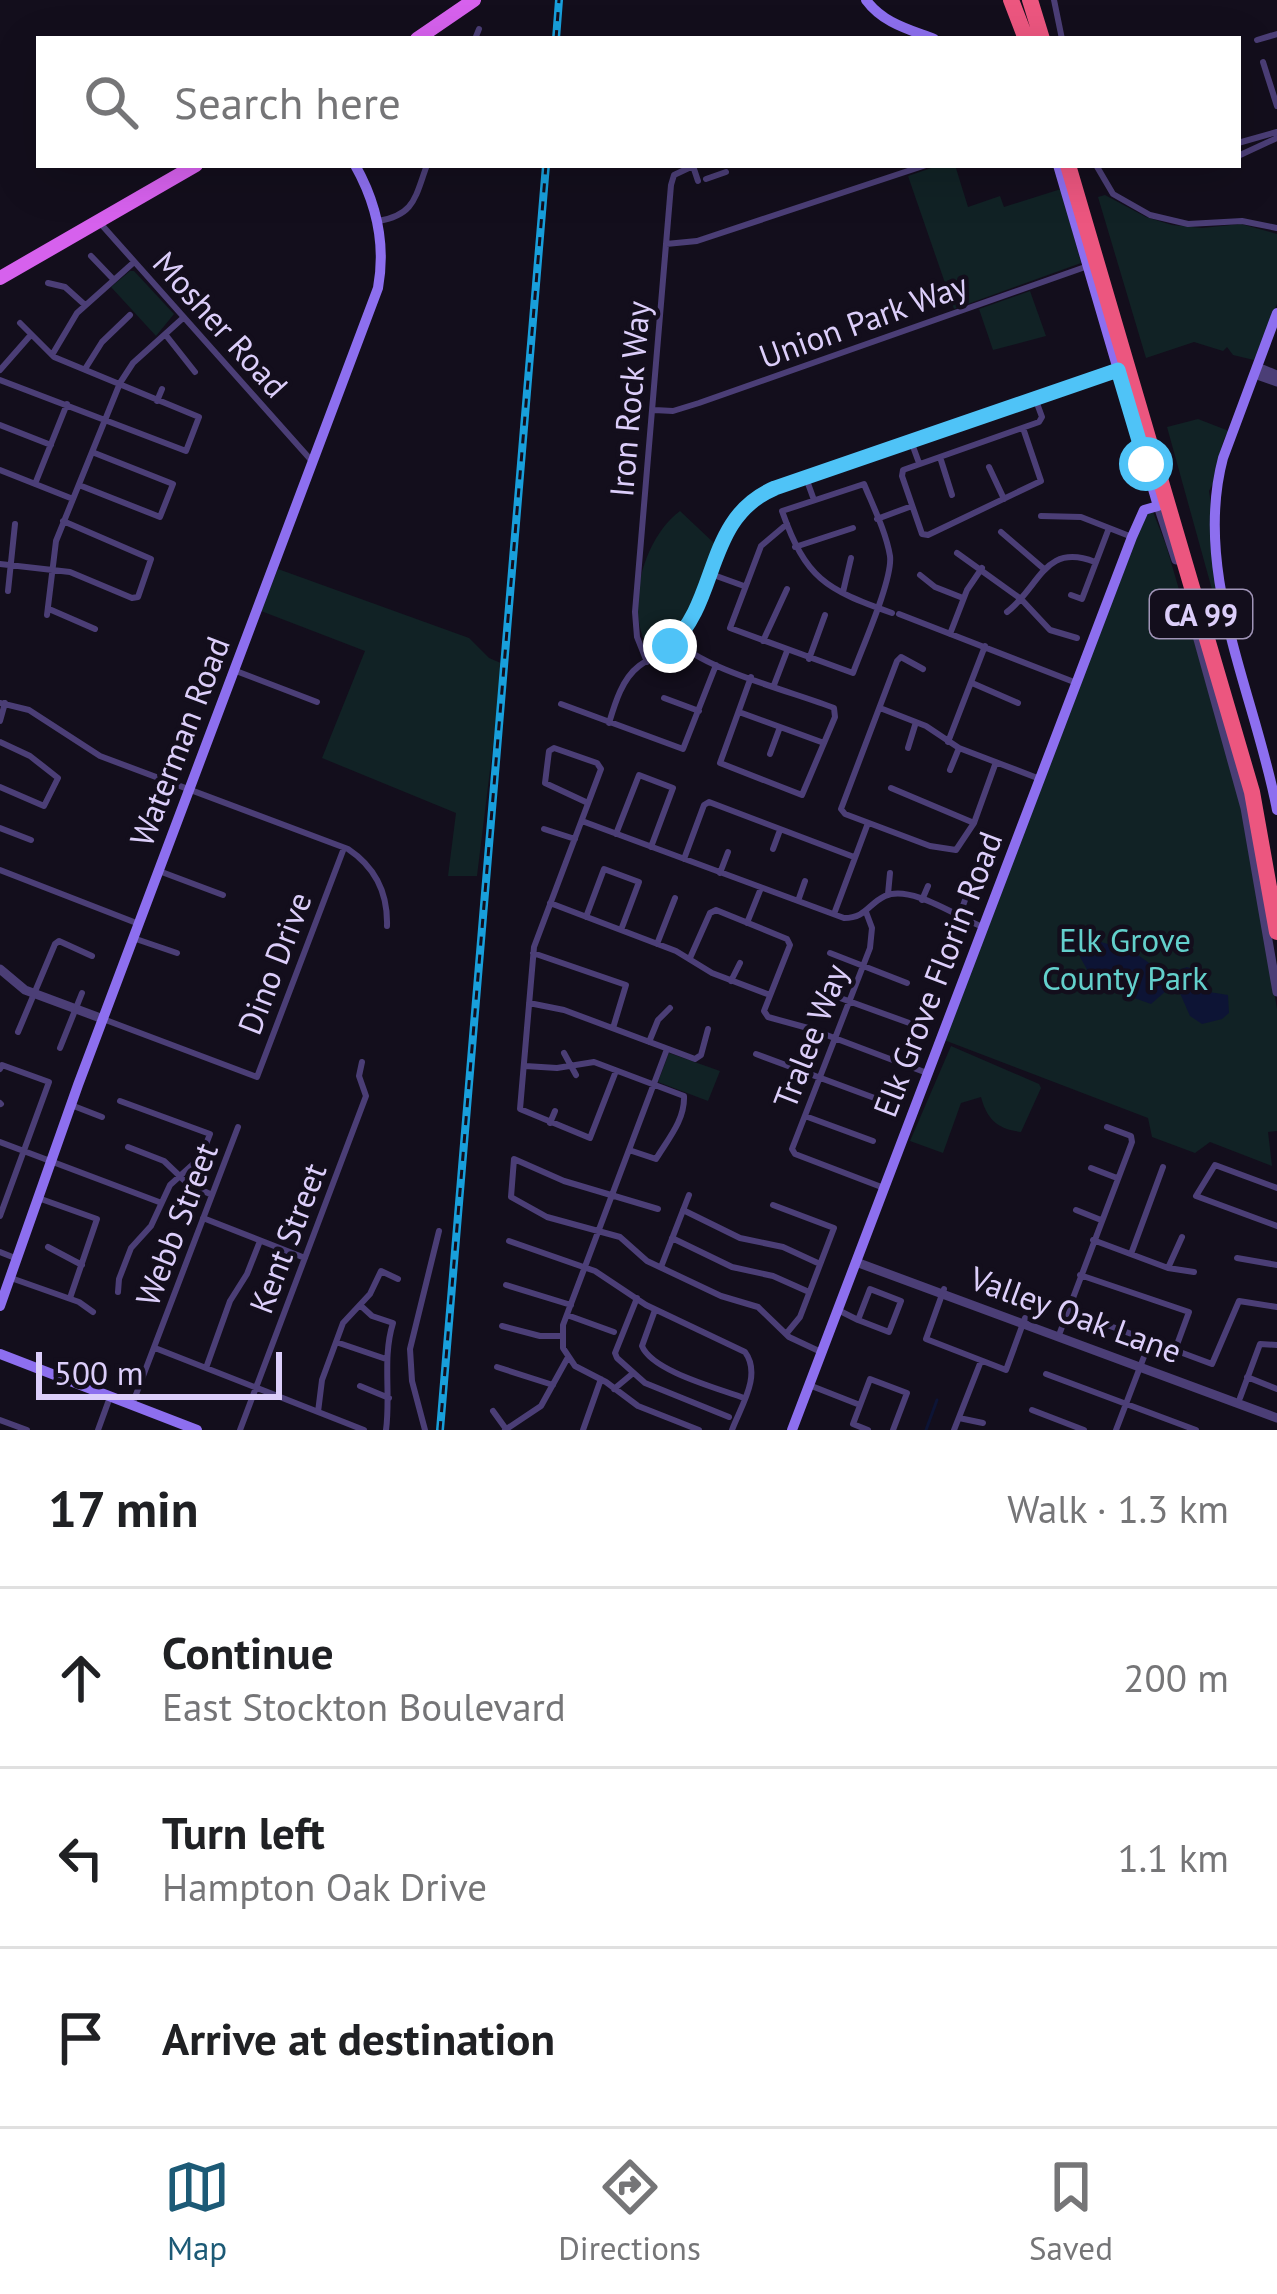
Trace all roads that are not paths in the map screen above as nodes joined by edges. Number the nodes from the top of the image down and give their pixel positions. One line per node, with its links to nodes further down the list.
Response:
1 (470, 0): 8 (main road)
2 (866, 0): 10 (main road)
3 (1015, 0): 11 (highway)
4 (1034, 0): 12 (highway)
5 (1054, 0): 13 (street)
6 (479, 29): 9 (street)
7 (1277, 34): 14 (street)
8 (416, 36)
9 (476, 36)
10 (926, 36)
11 (1027, 36)
12 (1043, 36)
13 (1062, 36)
14 (1257, 40)
15 (1263, 62): 16 (street)
16 (1277, 106)
17 (1277, 135): 18 (street); 19 (street)
18 (1241, 142)
19 (1241, 154)
20 (180, 168): 32 (main road)
21 (190, 168): 32 (main road)
22 (356, 168): 33 (main road, Waterman Road)
23 (426, 168): 33 (street)
24 (689, 168): 35 (street, Iron Rock Way)
25 (694, 168): 31 (street, Iron Rock Way)
26 (917, 168): 35 (street)
27 (1059, 168): 38 (main road)
28 (1069, 168): 198 (highway, CA 99)
29 (1080, 168): 172 (highway, CA 99)
30 (1098, 168): 34 (street)
31 (726, 172)
32 (96, 218): 37 (street, Mosher Road); 39 (main road)
33 (378, 221): 72 (main road, Waterman Road)
34 (1277, 228)
35 (666, 244): 63 (street, Iron Rock Way)
36 (92, 256): 40 (street)
37 (133, 263): 40 (street); 45 (street, Mosher Road)
38 (1088, 266): 51 (main road); 63 (street, Union Park Way)
39 (0, 275)
40 (114, 280): 42 (street)
41 (48, 284): 42 (street)
42 (85, 305): 50 (street)
43 (1277, 313): 67 (main road)
44 (130, 314): 52 (street)
45 (183, 318): 48 (street); 72 (street, Mosher Road)
46 (20, 323): 49 (street)
47 (1277, 330): 54 (main road)
48 (165, 334): 55 (street); 58 (street)
49 (30, 336): 50 (street); 53 (street)
50 (52, 355): 52 (street)
51 (1118, 368): 60 (street); 84 (main road)
52 (85, 369): 58 (street)
53 (0, 370)
54 (1261, 372): 57 (street); 67 (main road)
55 (195, 373)
56 (0, 380): 62 (street)
57 (1277, 380)
58 (120, 383): 61 (street); 64 (street)
59 (162, 389): 61 (street)
60 (1035, 398): 66 (street); 68 (street)
61 (157, 401): 64 (street)
62 (67, 403): 64 (street); 69 (street)
63 (652, 410): 123 (street, Iron Rock Way)
64 (105, 418): 70 (street)
65 (0, 424): 69 (street)
66 (1023, 428): 71 (street); 81 (street)
67 (1232, 439): 79 (main road); 79 (main road)
68 (911, 441): 73 (street); 76 (street)
69 (51, 445): 77 (street)
70 (92, 452): 78 (street); 78 (street)
71 (940, 457): 73 (street); 80 (street)
72 (313, 463): 126 (main road, Waterman Road)
73 (919, 463): 85 (street)
74 (989, 467): 81 (street)
75 (0, 470): 77 (street)
76 (806, 478): 83 (street); 103 (street)
77 (35, 484): 82 (street)
78 (79, 485): 82 (street)
79 (1219, 486): 156 (main road)
80 (952, 495)
81 (1004, 499): 85 (street)
82 (73, 500): 88 (street)
83 (814, 500): 87 (street); 90 (street)
84 (1157, 503): 94 (main road, Elk Grove Florin Road); 212 (street)
85 (912, 506): 87 (street)
86 (1041, 516): 92 (street)
87 (878, 518): 112 (street)
88 (63, 521): 102 (street); 102 (street)
89 (15, 524): 99 (street)
90 (787, 524): 95 (street); 105 (street)
91 (853, 528): 95 (street)
92 (1108, 528): 94 (street); 98 (street)
93 (1001, 532): 101 (street)
94 (1132, 537): 128 (main road, Elk Grove Florin Road)
95 (795, 547): 108 (street)
96 (957, 553): 100 (street)
97 (851, 558): 108 (street)
98 (1095, 562): 101 (street); 109 (street)
99 (4, 565): 102 (street); 107 (street)
100 (982, 568): 110 (street); 111 (street)
101 (1044, 569): 111 (street)
102 (51, 570): 115 (street)
103 (708, 573): 105 (street); 118 (street)
104 (920, 575): 110 (street)
105 (744, 586): 119 (street)
106 (787, 589): 119 (street)
107 (8, 591)
108 (843, 592): 112 (street)
109 (1071, 595)
110 (963, 598): 116 (street)
111 (1021, 598): 113 (street); 117 (street)
112 (876, 607): 116 (street); 122 (street)
113 (1007, 611)
114 (825, 615): 122 (street)
115 (95, 628)
116 (950, 634): 120 (street)
117 (1077, 638)
118 (677, 640): 123 (street); 124 (street)
119 (764, 641): 121 (street)
120 (985, 646): 128 (street); 129 (street)
121 (787, 651): 122 (street); 130 (street)
122 (809, 659)
123 (647, 662): 141 (street)
124 (716, 665): 127 (street); 137 (street)
125 (923, 669): 136 (street)
126 (234, 670): 132 (street); 154 (main road, Waterman Road)
127 (751, 677): 130 (street); 138 (street)
128 (1076, 682): 151 (main road, Elk Grove Florin Road)
129 (972, 683): 134 (street); 144 (street)
130 (774, 685): 145 (street)
131 (664, 698): 137 (street)
132 (317, 702)
133 (3, 703): 139 (street); 154 (street)
134 (1018, 703)
135 (561, 704): 141 (street)
136 (880, 708): 140 (street); 158 (street)
137 (699, 711): 141 (street)
138 (739, 712): 142 (street); 145 (street)
139 (0, 721)
140 (916, 722): 144 (street); 146 (street)
141 (609, 723)
142 (780, 727): 145 (street); 148 (street)
143 (0, 742): 152 (street)
144 (948, 742): 147 (street)
145 (824, 743)
146 (908, 748)
147 (959, 748): 149 (street); 150 (street)
148 (770, 754)
149 (996, 762): 151 (street); 159 (street)
150 (950, 770)
151 (1040, 779): 196 (main road, Elk Grove Florin Road)
152 (0, 788)
153 (891, 788): 159 (street)
154 (189, 790): 167 (street); 174 (main road, Waterman Road)
155 (588, 803): 155 (street); 157 (street)
156 (1277, 810)
157 (582, 821): 163 (street); 164 (street)
158 (868, 823): 159 (street); 170 (street)
159 (974, 823)
160 (0, 828): 165 (street)
161 (544, 829): 164 (street)
162 (780, 830): 168 (street); 170 (street); 171 (street)
163 (616, 834): 166 (street); 166 (street)
164 (575, 839): 178 (street)
165 (31, 840)
166 (651, 847): 171 (street)
167 (344, 848): 195 (street); 220 (street, Dino Drive)
168 (773, 849)
169 (728, 852): 177 (street)
170 (854, 857): 190 (street)
171 (684, 859): 177 (street)
172 (1277, 864)
173 (0, 870): 194 (street)
174 (159, 871): 183 (street); 194 (main road, Waterman Road)
175 (550, 872): 178 (street)
176 (890, 872): 182 (street)
177 (720, 873): 181 (street)
178 (561, 874): 188 (street)
179 (805, 881): 187 (street)
180 (928, 886): 185 (street)
181 (761, 888): 187 (street); 193 (street)
182 (888, 894): 185 (street); 189 (street)
183 (223, 895)
184 (675, 898): 200 (street)
185 (922, 900): 191 (street)
186 (965, 900): 191 (street)
187 (798, 901): 190 (street)
188 (550, 903): 192 (street); 202 (street)
189 (866, 912): 190 (street); 207 (street, Tralee Way)
190 (834, 914)
191 (960, 914): 196 (street)
192 (586, 916): 197 (street); 197 (street)
193 (747, 923): 205 (street); 215 (street)
194 (139, 924): 199 (main road, Waterman Road)
195 (387, 926)
196 (983, 927): 236 (main road, Elk Grove Florin Road)
197 (621, 930): 200 (street)
198 (1277, 932)
199 (133, 938): 201 (street); 220 (main road, Waterman Road)
200 (657, 944): 205 (street)
201 (177, 953)
202 (532, 953): 217 (street); 222 (street)
203 (830, 953): 207 (street)
204 (92, 956): 213 (street)
205 (689, 958): 209 (street)
206 (740, 963): 209 (street)
207 (863, 966): 210 (street); 216 (street, Tralee Way)
208 (0, 969): 213 (street)
209 (731, 981): 215 (street)
210 (908, 983)
211 (818, 990): 216 (street)
212 (1277, 992)
213 (33, 993): 219 (street); 224 (street)
214 (82, 993): 219 (street)
215 (770, 995): 225 (street)
216 (850, 1002): 221 (street); 225 (street, Tralee Way)
217 (529, 1003): 222 (street); 233 (street)
218 (670, 1008): 226 (street)
219 (76, 1009): 220 (street); 227 (street)
220 (103, 1019): 242 (main road, Waterman Road)
221 (921, 1024)
222 (613, 1028): 226 (street)
223 (708, 1029): 228 (street)
224 (17, 1032)
225 (836, 1039): 236 (street); 238 (street, Tralee Way)
226 (649, 1042): 228 (street)
227 (60, 1048)
228 (667, 1048): 239 (street)
229 (564, 1053): 232 (street)
230 (756, 1054): 238 (street)
231 (362, 1061): 287 (street, Kent Street)
232 (570, 1065): 233 (street); 235 (street); 237 (street)
233 (524, 1066): 246 (street)
234 (1, 1067): 253 (street)
235 (616, 1071): 239 (street); 246 (street)
236 (927, 1073): 260 (main road, Elk Grove Florin Road)
237 (576, 1076)
238 (820, 1076): 241 (street); 244 (street, Tralee Way)
239 (653, 1084): 252 (street); 252 (street)
240 (120, 1101): 257 (street)
241 (888, 1103)
242 (71, 1106): 245 (street); 254 (main road, Waterman Road)
243 (555, 1111): 246 (street)
244 (805, 1115): 249 (street); 260 (street, Tralee Way)
245 (102, 1117)
246 (550, 1123)
247 (238, 1126): 263 (street, Webb Street)
248 (1107, 1126): 258 (street)
249 (873, 1141)
250 (0, 1142): 253 (street)
251 (128, 1148): 257 (street)
252 (629, 1150): 265 (street)
253 (25, 1151): 254 (street); 262 (street)
254 (50, 1161): 266 (main road, Waterman Road); 267 (street)
255 (1163, 1167): 285 (street)
256 (1091, 1168): 258 (street)
257 (180, 1176): 263 (street); 267 (street)
258 (1117, 1178): 274 (street)
259 (0, 1184): 262 (street)
260 (884, 1188): 289 (main road, Elk Grove Florin Road)
261 (1277, 1188): 275 (street)
262 (10, 1189): 272 (street)
263 (212, 1195): 273 (street, Webb Street)
264 (688, 1195): 270 (street)
265 (612, 1196): 269 (street); 276 (street); 276 (street)
266 (37, 1198): 286 (main road, Waterman Road); 291 (street)
267 (160, 1203): 303 (street)
268 (773, 1205): 290 (street)
269 (658, 1209)
270 (683, 1210): 279 (street); 290 (street)
271 (1076, 1210): 274 (street)
272 (0, 1216)
273 (203, 1218): 281 (street); 326 (street, Webb Street)
274 (1101, 1220): 280 (street)
275 (1277, 1226)
276 (599, 1229): 293 (street); 294 (street)
277 (440, 1232): 370 (street)
278 (1182, 1237): 295 (street)
279 (672, 1238): 294 (street); 304 (street)
280 (1093, 1240): 285 (street); 297 (street)
281 (260, 1241): 287 (street); 335 (street)
282 (509, 1241): 293 (street)
283 (47, 1246): 291 (street)
284 (0, 1252): 286 (street)
285 (1132, 1254): 295 (street)
286 (15, 1258): 298 (main road, Waterman Road)
287 (305, 1258): 343 (street, Kent Street)
288 (1237, 1258): 292 (street)
289 (857, 1260): 302 (street, Valley Oak Lane); 312 (main road, Elk Grove Florin Road)
290 (820, 1264): 304 (street)
291 (82, 1265): 305 (street)
292 (1277, 1265)
293 (585, 1267): 306 (street); 308 (street)
294 (661, 1267): 321 (street)
295 (1168, 1268): 296 (street)
296 (1194, 1272)
297 (1080, 1275): 313 (street); 327 (street)
298 (8, 1277): 301 (main road, Waterman Road); 305 (street); 309 (main road, Waterman Road)
299 (398, 1279): 307 (street)
300 (506, 1285): 308 (street)
301 (0, 1289)
302 (943, 1291): 317 (street, Valley Oak Lane); 332 (street)
303 (118, 1292)
304 (809, 1292): 321 (street)
305 (70, 1298): 314 (street)
306 (637, 1298): 311 (street); 336 (street)
307 (359, 1304): 324 (street); 331 (street)
308 (571, 1305): 315 (street)
309 (0, 1306)
310 (1277, 1307): 327 (street)
311 (656, 1310): 348 (street); 348 (street)
312 (838, 1310): 316 (street); 328 (main road, Elk Grove Florin Road)
313 (1067, 1310): 320 (street); 323 (street)
314 (93, 1312)
315 (567, 1315): 319 (street); 322 (street)
316 (858, 1320): 316 (street)
317 (1024, 1321): 320 (street, Valley Oak Lane); 332 (street)
318 (502, 1326): 322 (street)
319 (614, 1332)
320 (1060, 1333): 333 (street, Valley Oak Lane)
321 (786, 1334): 328 (street)
322 (561, 1336): 330 (street)
323 (1150, 1341): 327 (street); 333 (street)
324 (336, 1342): 331 (street); 355 (street)
325 (1277, 1345): 338 (street)
326 (154, 1348): 335 (street); 352 (street, Webb Street)
327 (1174, 1350)
328 (821, 1352): 340 (main road, Elk Grove Florin Road)
329 (0, 1356): 346 (main road)
330 (568, 1358): 339 (street); 342 (street)
331 (386, 1359): 347 (street)
332 (981, 1360): 359 (street)
333 (1142, 1364): 349 (street, Valley Oak Lane); 350 (street)
334 (497, 1367): 342 (street)
335 (206, 1368): 343 (street)
336 (632, 1374): 345 (street); 358 (street)
337 (1046, 1374): 350 (street)
338 (1247, 1377): 344 (street); 349 (street)
339 (602, 1379): 345 (street); 372 (street)
340 (809, 1384): 351 (street); 375 (main road, Elk Grove Florin Road)
341 (360, 1385): 347 (street)
342 (553, 1385): 357 (street)
343 (256, 1388): 355 (street); 367 (street, Kent Street)
344 (1277, 1388)
345 (614, 1389): 373 (street)
346 (110, 1397): 352 (main road); 365 (street)
347 (389, 1398): 369 (street)
348 (744, 1398): 374 (street)
349 (1239, 1400): 356 (street, Valley Oak Lane)
350 (1126, 1404): 380 (street); 381 (street)
351 (860, 1405): 376 (street); 377 (street)
352 (133, 1406): 362 (main road)
353 (1032, 1410): 379 (street)
354 (493, 1411): 371 (street)
355 (319, 1412): 368 (street)
356 (1277, 1415)
357 (524, 1417): 363 (street); 371 (street)
358 (729, 1417)
359 (958, 1418): 361 (street); 378 (street)
360 (0, 1420): 364 (street)
361 (982, 1423)
362 (171, 1425): 366 (main road)
363 (528, 1426)
364 (27, 1430)
365 (98, 1430)
366 (197, 1430)
367 (240, 1430)
368 (364, 1430)
369 (386, 1430)
370 (425, 1430)
371 (505, 1430)
372 (583, 1430)
373 (696, 1430)
374 (732, 1430)
375 (792, 1430)
376 (868, 1430)
377 (893, 1430)
378 (954, 1430)
379 (1084, 1430)
380 (1116, 1430)
381 (1196, 1430)

